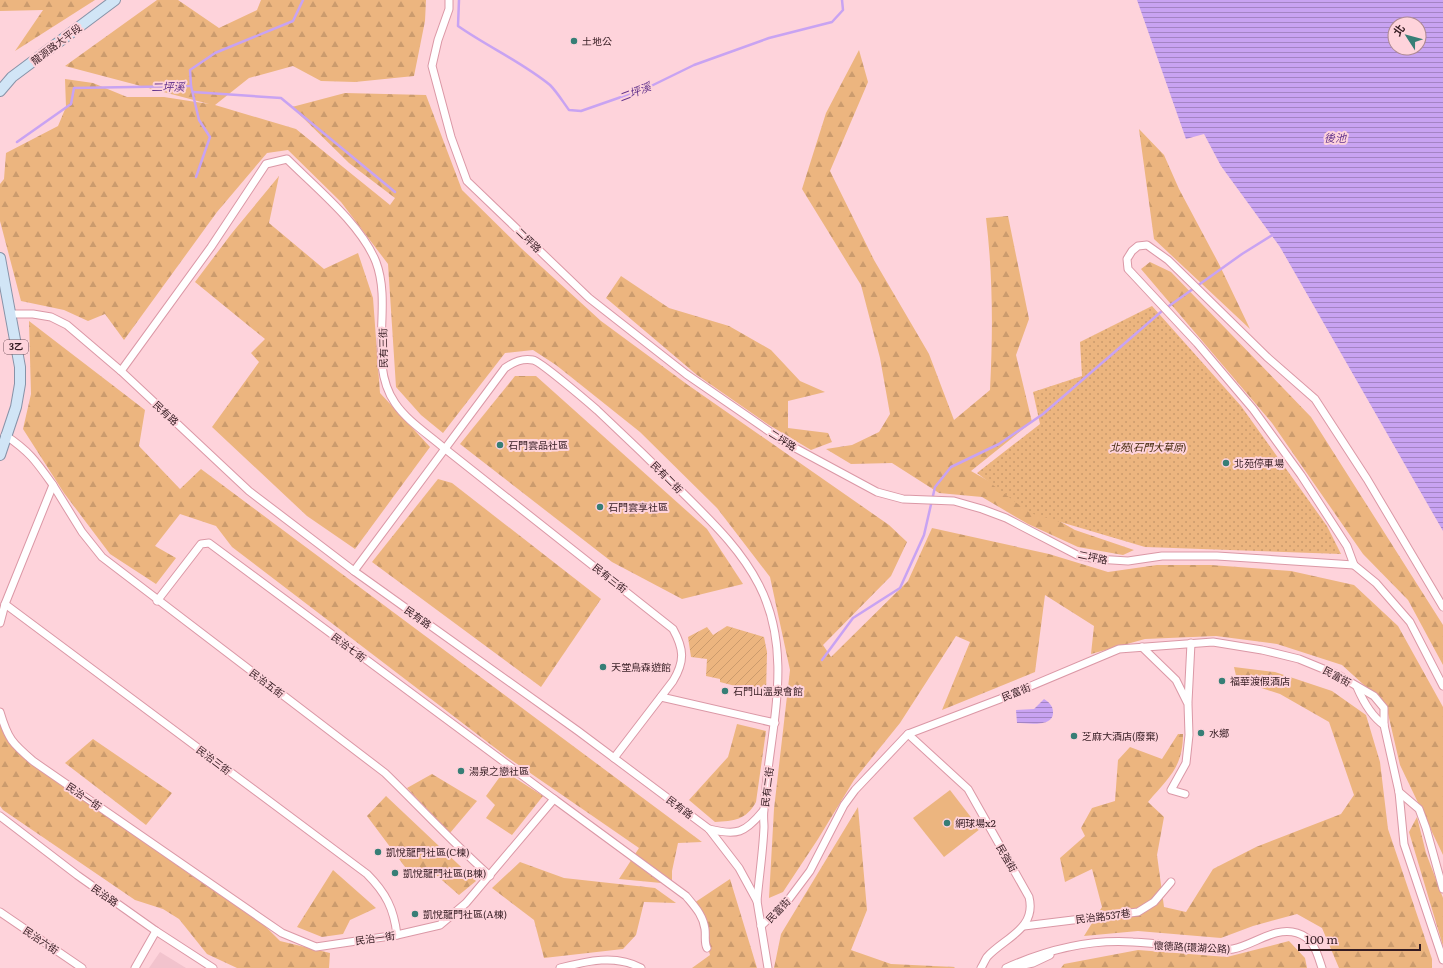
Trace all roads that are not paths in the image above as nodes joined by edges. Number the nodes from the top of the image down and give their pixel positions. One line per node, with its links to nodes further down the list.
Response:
1 (115, 0): 3 (main road, 龍源路大平段)
2 (450, 0): 11 (street, 二坪路)
3 (0, 91)
4 (0, 258): 5 (main road, 3乙)
5 (11, 314): 6 (street, 民有路); 7 (main road, 3乙)
6 (121, 370): 8 (street, 民有三街); 12 (street, 民有路)
7 (3, 437): 9 (main road, 3乙); 10 (street)
8 (444, 448): 12 (street, 民有二街); 21 (street, 民有三街); 24 (street, 民有二街)
9 (0, 455)
10 (53, 485): 13 (street, 民治五街); 14 (street)
11 (1354, 565): 15 (street); 19 (street)
12 (354, 571): 27 (street, 民有路)
13 (157, 602): 30 (street, 民治七街); 34 (street, 民治五街)
14 (5, 604): 16 (street); 42 (street, 民治三街)
15 (1443, 607)
16 (0, 623)
17 (1191, 643): 18 (street, 民富街); 20 (street, 民富街); 22 (street)
18 (1142, 647): 22 (street); 26 (street, 民富街)
19 (1443, 686)
20 (1357, 687): 25 (street, 民富街); 25 (street, 民富街)
21 (661, 697): 24 (street); 27 (street, 民有三街)
22 (1188, 704): 29 (street)
23 (0, 712): 42 (street, 民治一街)
24 (775, 723): 31 (street, 民有二街)
25 (1384, 725): 28 (street, 民富街)
26 (908, 734): 39 (street, 民富街); 40 (street, 民強街)
27 (614, 758): 33 (street, 民有路)
28 (1399, 792): 36 (street); 45 (street, 民富街)
29 (1185, 794)
30 (554, 799): 34 (street, 民治一街); 43 (street)
31 (764, 811): 33 (street); 37 (street, 民有二街)
32 (0, 816): 41 (street, 民治路)
33 (709, 829): 37 (street, 民有路)
34 (490, 876): 42 (street, 民治一街)
35 (1171, 882): 40 (street, 民治路537巷)
36 (1443, 889)
37 (757, 901): 39 (street, 民有路)
38 (0, 912): 46 (street, 民治六街)
39 (761, 926): 51 (street, 民有路)
40 (1024, 926): 52 (street, 民強街)
41 (156, 931): 47 (street); 48 (street, 民治路)
42 (397, 935)
43 (707, 948)
44 (1062, 949): 53 (street, 懷德路(環湖公路)); 54 (street, 懷德路(環湖公路)); 55 (street, 懷德路(環湖公路))
45 (1443, 960)
46 (82, 968)
47 (135, 968)
48 (213, 968)
49 (560, 968): 50 (street)
50 (641, 968)
51 (768, 968)
52 (981, 968)
53 (1006, 968)
54 (1012, 968)
55 (1322, 968)

